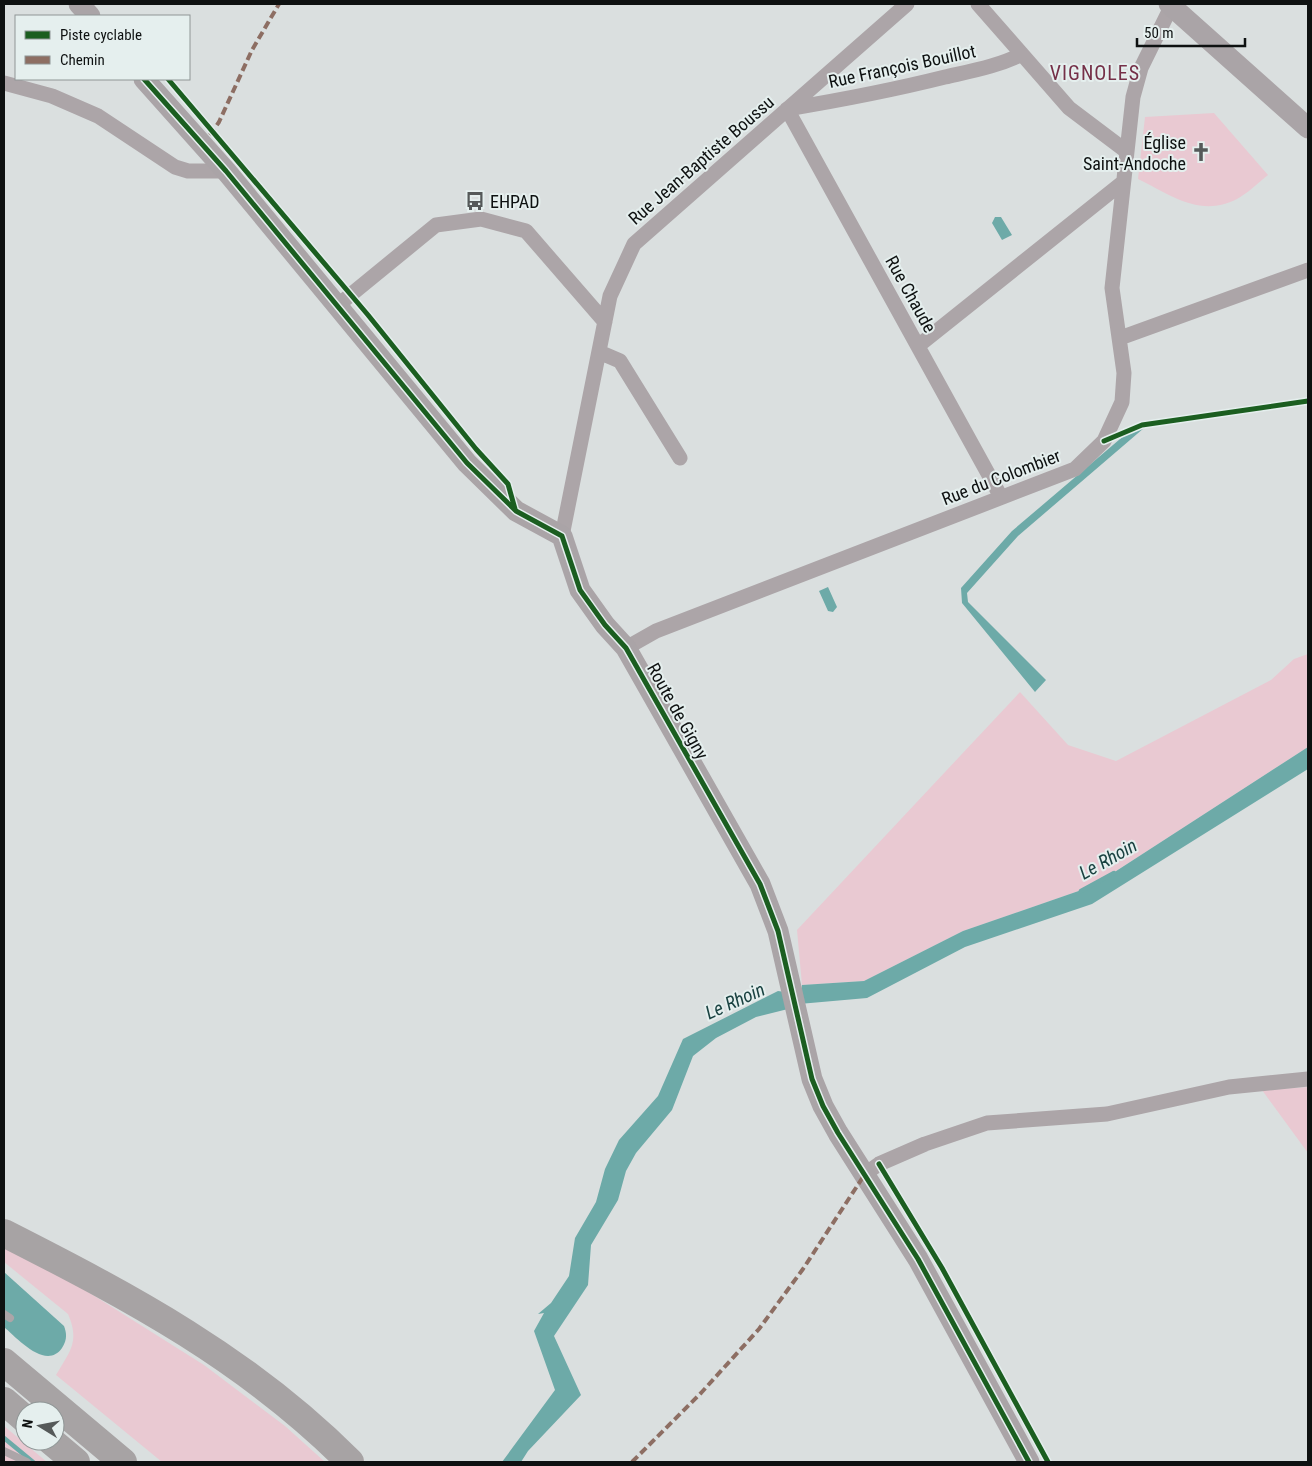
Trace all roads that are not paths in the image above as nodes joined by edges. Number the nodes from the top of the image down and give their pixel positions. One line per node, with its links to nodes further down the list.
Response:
1 (79, 4): 5 (street)
2 (907, 4): 9 (street, Rue Jean-Baptiste Boussu)
3 (978, 4): 6 (street)
4 (1170, 5): 10 (street); 11 (street, Rue du Colombier)
5 (89, 15)
6 (1022, 54): 9 (street, Rue François Bouillot); 11 (street)
7 (145, 80): 12 (street)
8 (4, 83): 12 (street)
9 (788, 109): 16 (street, Rue Jean-Baptiste Boussu); 18 (street, Rue Chaude)
10 (1308, 128)
11 (1126, 151): 13 (street, Rue du Colombier)
12 (226, 171): 15 (street)
13 (1122, 183): 17 (street, Rue du Colombier); 18 (street)
14 (1308, 270): 17 (street)
15 (337, 306): 16 (street); 22 (street)
16 (605, 322): 19 (street, Rue Jean-Baptiste Boussu)
17 (1120, 338): 21 (street, Rue du Colombier)
18 (918, 346): 21 (street, Rue Chaude)
19 (599, 352): 20 (street); 22 (street, Rue Jean-Baptiste Boussu)
20 (680, 458)
21 (1001, 497): 23 (street, Rue du Colombier)
22 (562, 536): 23 (street, Route de Gigny)
23 (626, 648): 25 (street, Route de Gigny)
24 (1308, 1080): 25 (street)
25 (865, 1174): 36 (street, Route de Gigny)
26 (4, 1233): 35 (highway)
27 (4, 1362): 34 (highway)
28 (4, 1401): 29 (highway)
29 (15, 1410)
30 (4, 1451): 32 (lane)
31 (63, 1451): 33 (highway)
32 (27, 1462)
33 (76, 1462)
34 (123, 1462)
35 (350, 1462)
36 (1029, 1462)

